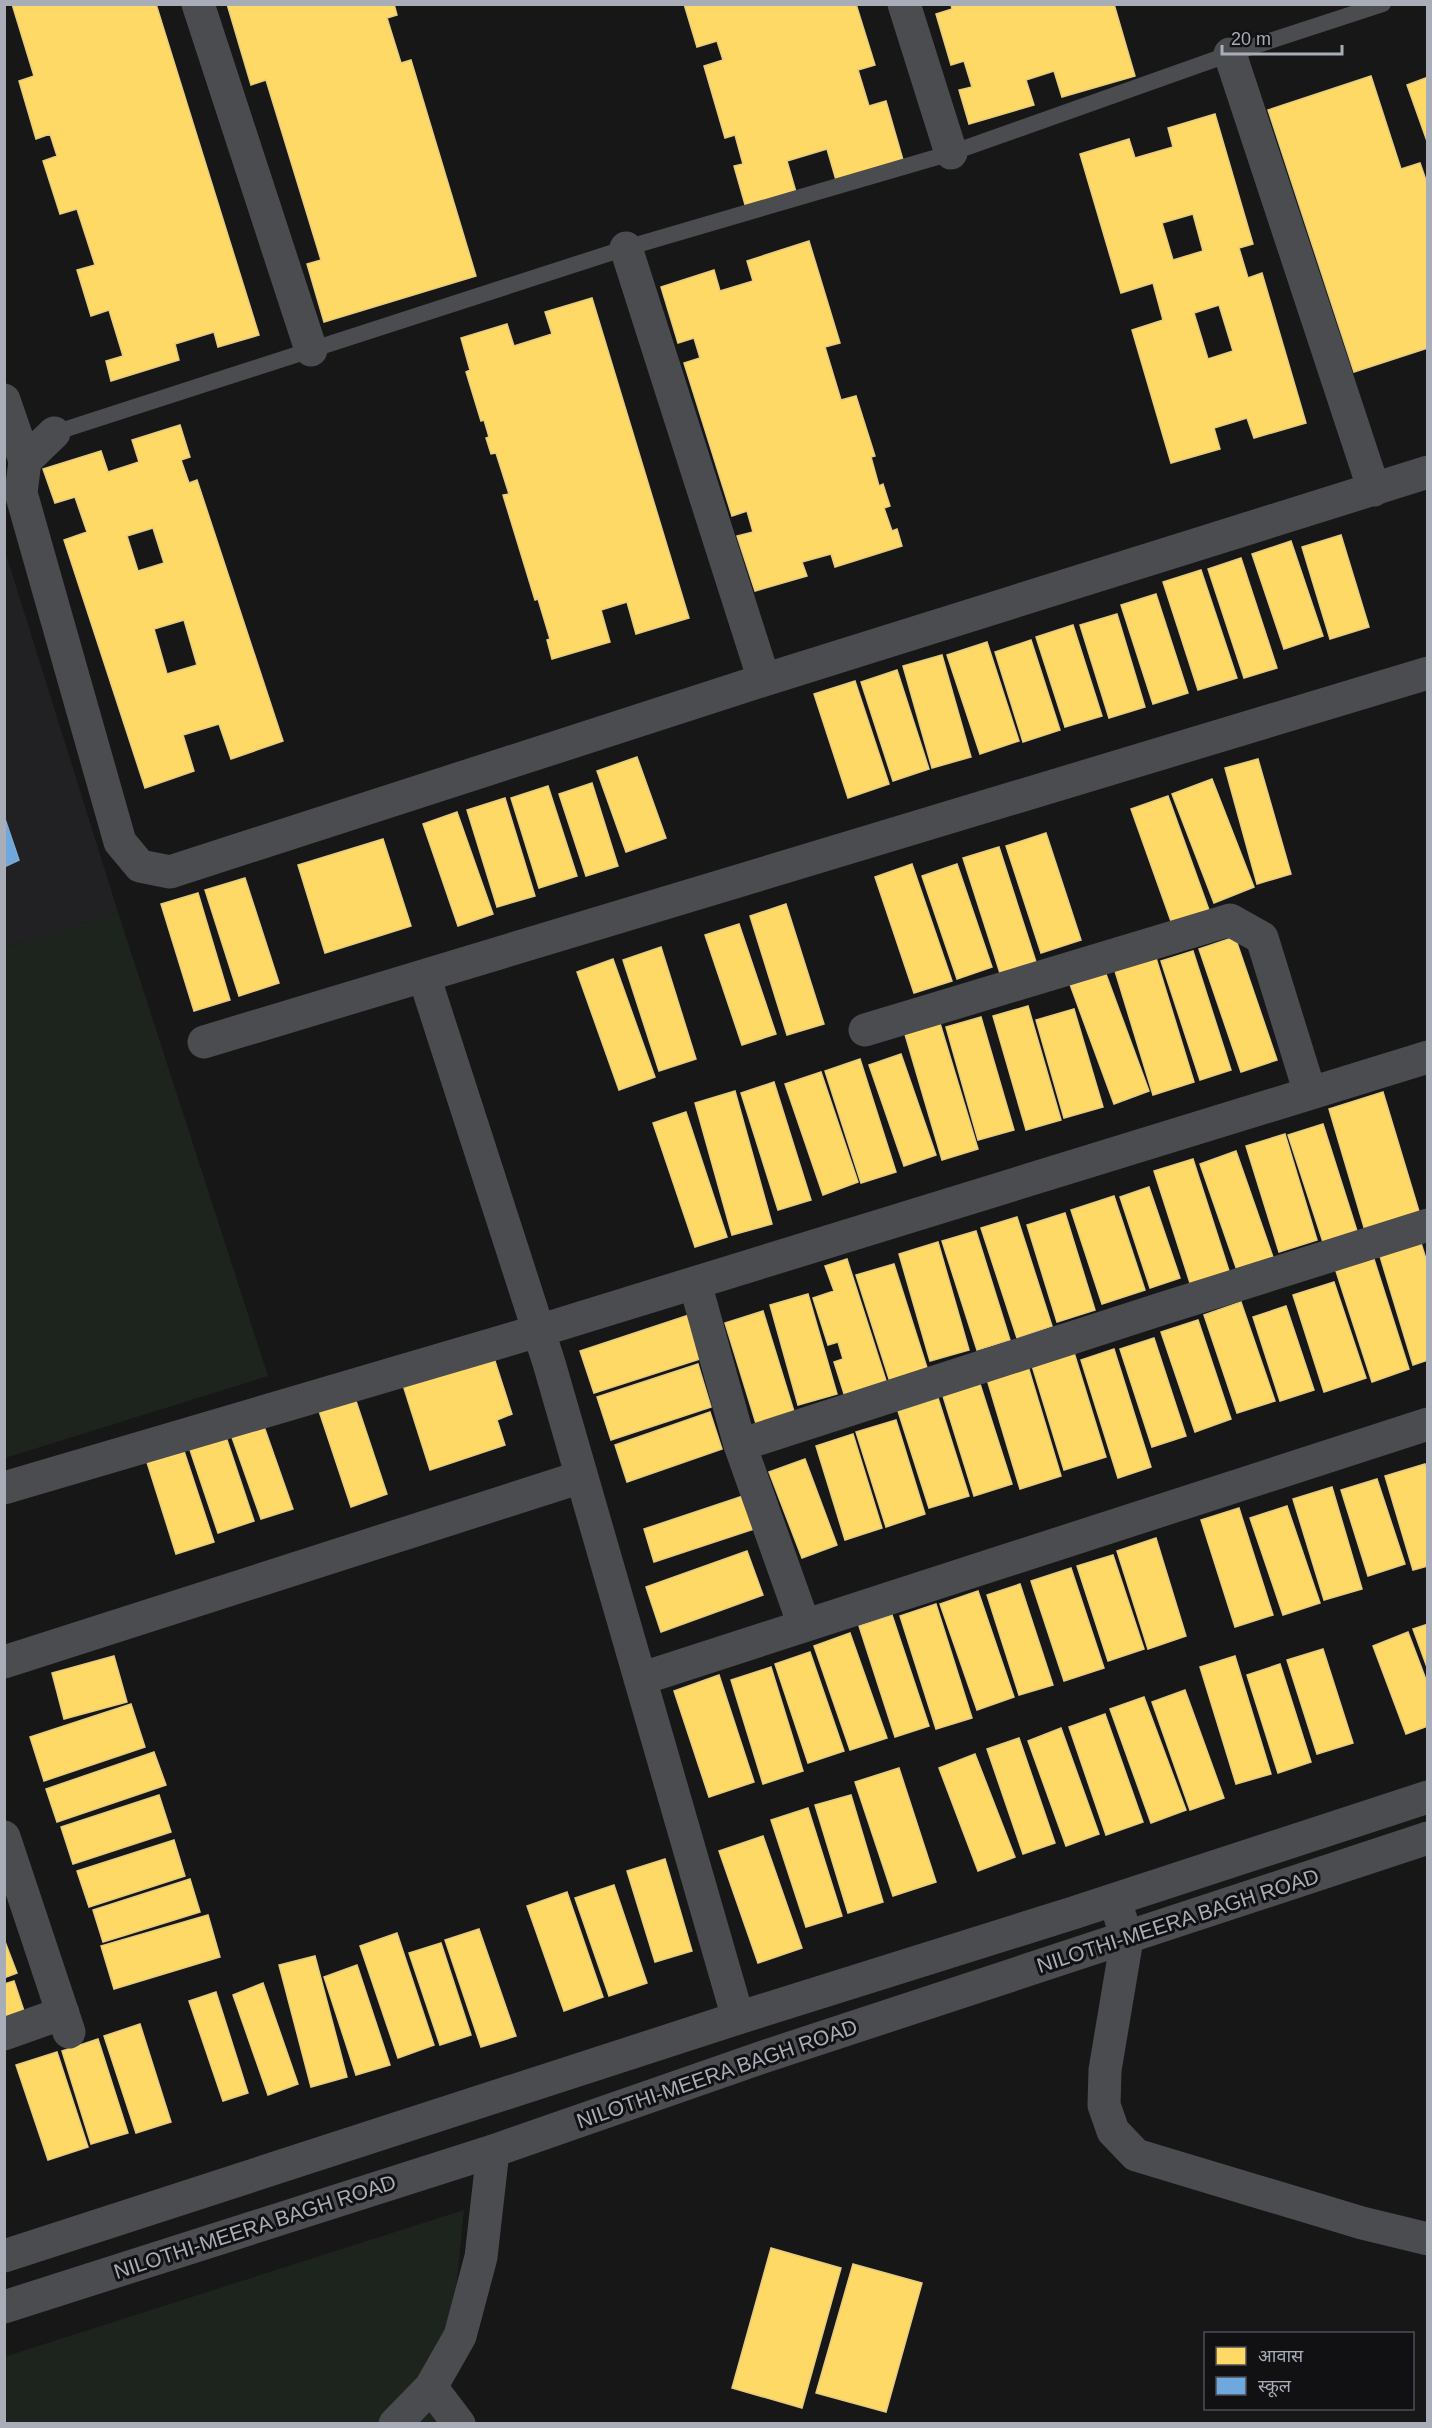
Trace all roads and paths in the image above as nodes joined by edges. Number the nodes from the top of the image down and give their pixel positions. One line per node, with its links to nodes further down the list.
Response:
1 (198, 4): 7 (street)
2 (904, 4): 5 (street)
3 (1383, 4): 4 (lane)
4 (1230, 54): 5 (lane); 12 (street)
5 (951, 153): 6 (lane)
6 (626, 248): 7 (lane); 14 (street)
7 (311, 350): 9 (lane)
8 (4, 400): 10 (street)
9 (54, 433): 10 (street)
10 (25, 461): 14 (street)
11 (1428, 472): 12 (street)
12 (1374, 490): 14 (street)
13 (1428, 673): 15 (street)
14 (764, 680)
15 (424, 976): 17 (street); 22 (street)
16 (865, 1030): 19 (street)
17 (204, 1042)
18 (1428, 1057): 19 (street)
19 (1310, 1093): 21 (street)
20 (1428, 1226): 24 (street)
21 (695, 1283): 22 (street); 24 (street)
22 (538, 1331): 25 (street); 26 (street)
23 (1428, 1424): 27 (street)
24 (740, 1445): 27 (street)
25 (581, 1477): 28 (street); 29 (street)
26 (4, 1488)
27 (804, 1625): 29 (street)
28 (4, 1662)
29 (639, 1679): 35 (street)
30 (1428, 1797): 33 (street, NILOTHI-MEERA BAGH ROAD)
31 (4, 1837): 36 (street)
32 (1428, 1838): 34 (street, NILOTHI-MEERA BAGH ROAD)
33 (1114, 1900): 34 (street); 35 (street, NILOTHI-MEERA BAGH ROAD)
34 (1126, 1939): 37 (street, NILOTHI-MEERA BAGH ROAD); 38 (street)
35 (738, 2018): 39 (street, NILOTHI-MEERA BAGH ROAD)
36 (4, 2034)
37 (493, 2151): 40 (street, NILOTHI-MEERA BAGH ROAD); 41 (street)
38 (1428, 2239)
39 (4, 2256)
40 (4, 2307)
41 (431, 2388): 42 (street); 43 (street)
42 (395, 2424)
43 (459, 2424)

